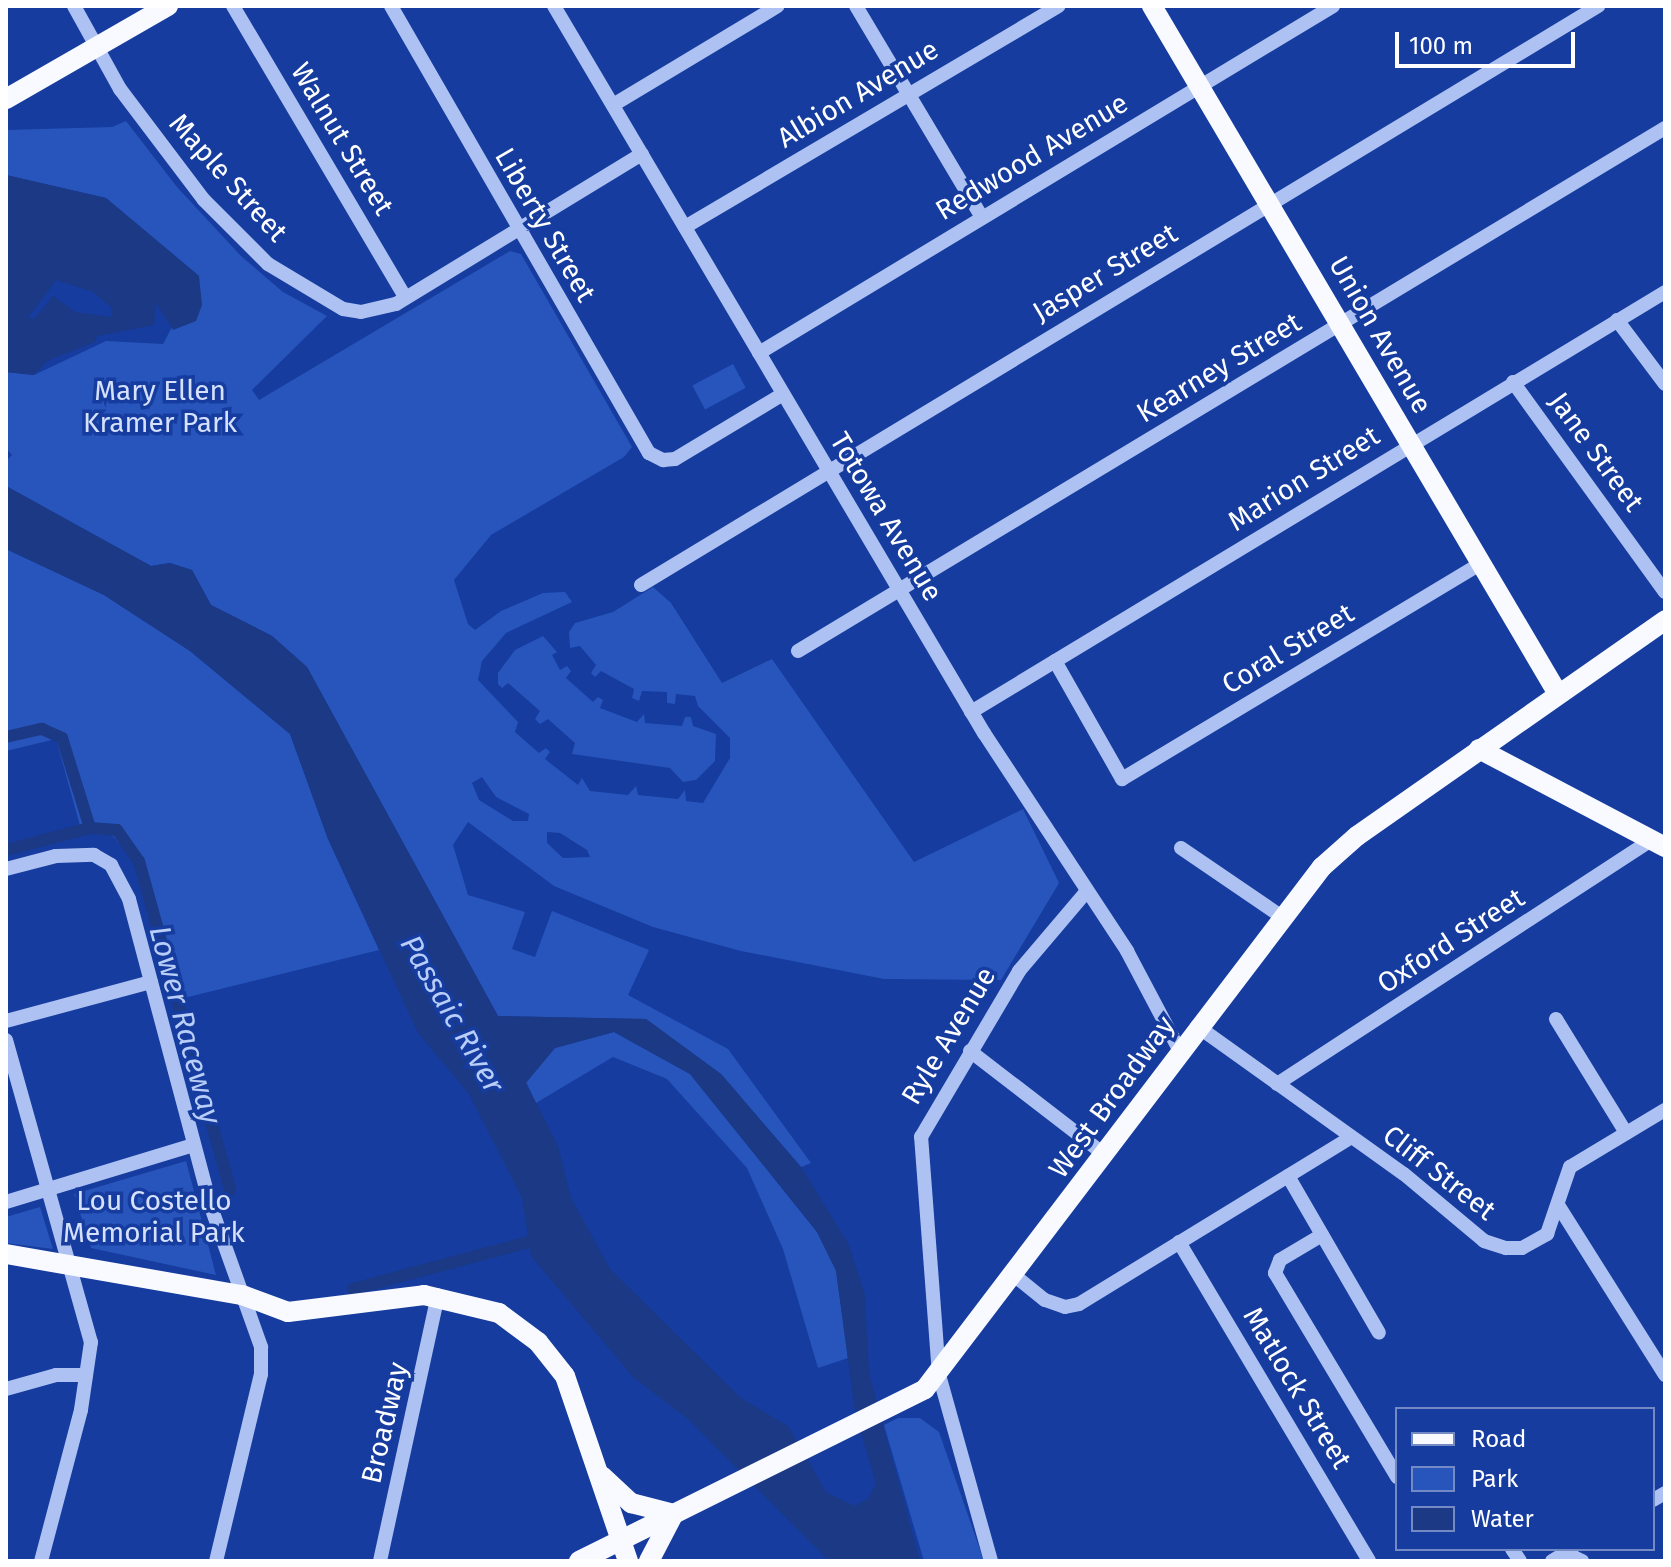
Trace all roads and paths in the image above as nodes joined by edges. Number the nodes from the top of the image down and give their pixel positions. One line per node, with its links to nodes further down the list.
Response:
1 (74, 6): 12 (street, Maple Street)
2 (168, 6): 12 (main road)
3 (233, 6): 24 (street, Walnut Street)
4 (391, 6): 22 (street, Liberty Street)
5 (554, 6): 16 (street, Totowa Avenue)
6 (778, 6): 16 (street)
7 (856, 6): 14 (street)
8 (1058, 6): 14 (street, Albion Avenue)
9 (1152, 6): 13 (main road, Union Avenue)
10 (1333, 6): 13 (street, Redwood Avenue)
11 (1598, 6): 19 (street, Jasper Street)
12 (98, 47): 15 (main road); 24 (street, Maple Street)
13 (1199, 86): 19 (main road, Union Avenue); 20 (street, Redwood Avenue)
14 (908, 94): 20 (street); 21 (street, Albion Avenue)
15 (6, 99)
16 (613, 105): 18 (street, Totowa Avenue)
17 (1665, 128): 26 (street, Kearney Street)
18 (642, 154): 21 (street, Totowa Avenue); 22 (street, Maple Street)
19 (1269, 203): 26 (main road, Union Avenue); 32 (street, Jasper Street)
20 (982, 217): 27 (street, Redwood Avenue)
21 (685, 227): 27 (street, Totowa Avenue)
22 (517, 230): 24 (street, Maple Street); 30 (street, Liberty Street)
23 (1665, 292): 25 (street, Marion Street)
24 (406, 298)
25 (1617, 320): 28 (street, Marion Street); 29 (street)
26 (1341, 325): 31 (main road, Union Avenue); 35 (street, Kearney Street)
27 (759, 353): 30 (street, Totowa Avenue)
28 (1513, 382): 31 (street, Marion Street); 36 (street, Jane Street)
29 (1665, 384)
30 (783, 394): 32 (street, Totowa Avenue)
31 (1411, 444): 33 (main road, Union Avenue); 39 (street, Marion Street)
32 (828, 470): 34 (street, Jasper Street); 35 (street, Totowa Avenue)
33 (1481, 563): 39 (street, Coral Street); 40 (main road, Union Avenue)
34 (641, 585)
35 (899, 590): 38 (street, Kearney Street); 41 (street, Totowa Avenue)
36 (1665, 592)
37 (1665, 620): 40 (main road, West Broadway)
38 (798, 651)
39 (1055, 661): 41 (street, Marion Street)
40 (1558, 694): 42 (main road, West Broadway)
41 (971, 712): 46 (street, Totowa Avenue)
42 (1479, 749): 43 (main road); 47 (main road, West Broadway)
43 (1659, 844): 55 (street, Oxford Street)
44 (1181, 848): 47 (street)
45 (6, 869): 48 (street)
46 (1086, 892): 53 (street, Ryle Avenue); 54 (street, Totowa Avenue)
47 (1282, 917): 51 (main road, West Broadway)
48 (151, 982): 50 (street); 59 (street)
49 (1556, 1019): 57 (street)
50 (6, 1021)
51 (1197, 1026): 54 (main road, West Broadway); 55 (street, Cliff Street)
52 (6, 1040): 62 (street)
53 (970, 1051): 60 (street); 74 (street, Ryle Avenue)
54 (1180, 1051): 60 (main road, West Broadway)
55 (1277, 1084): 58 (street, Cliff Street)
56 (1665, 1110): 57 (street, Cliff Street)
57 (1626, 1133): 64 (street, Cliff Street)
58 (1350, 1138): 61 (street); 64 (street, Cliff Street)
59 (194, 1145): 62 (street); 70 (street)
60 (1105, 1155): 69 (main road, West Broadway)
61 (1288, 1176): 65 (street); 66 (street)
62 (48, 1188): 63 (street); 68 (street)
63 (6, 1202)
64 (1558, 1205): 75 (street)
65 (1322, 1235): 72 (street); 78 (street)
66 (1179, 1242): 69 (street); 89 (street, Matlock Street)
67 (6, 1254): 68 (main road)
68 (70, 1263): 70 (main road); 73 (street)
69 (1015, 1276): 74 (main road, West Broadway)
70 (242, 1295): 71 (main road); 83 (street)
71 (438, 1295): 77 (main road); 84 (street, Broadway)
72 (1379, 1333)
73 (86, 1375): 76 (street); 82 (street)
74 (939, 1375): 79 (main road, West Broadway); 88 (street, Ryle Avenue)
75 (1665, 1375)
76 (6, 1389)
77 (600, 1474): 79 (main road); 80 (main road)
78 (1395, 1474)
79 (674, 1514): 80 (main road, West Broadway); 87 (main road)
80 (620, 1541): 85 (main road, West Broadway); 86 (main road)
81 (1563, 1554): 90 (street)
82 (41, 1561)
83 (216, 1561)
84 (380, 1561)
85 (579, 1561)
86 (628, 1561)
87 (649, 1561)
88 (991, 1561)
89 (1369, 1561)
90 (1582, 1561)

